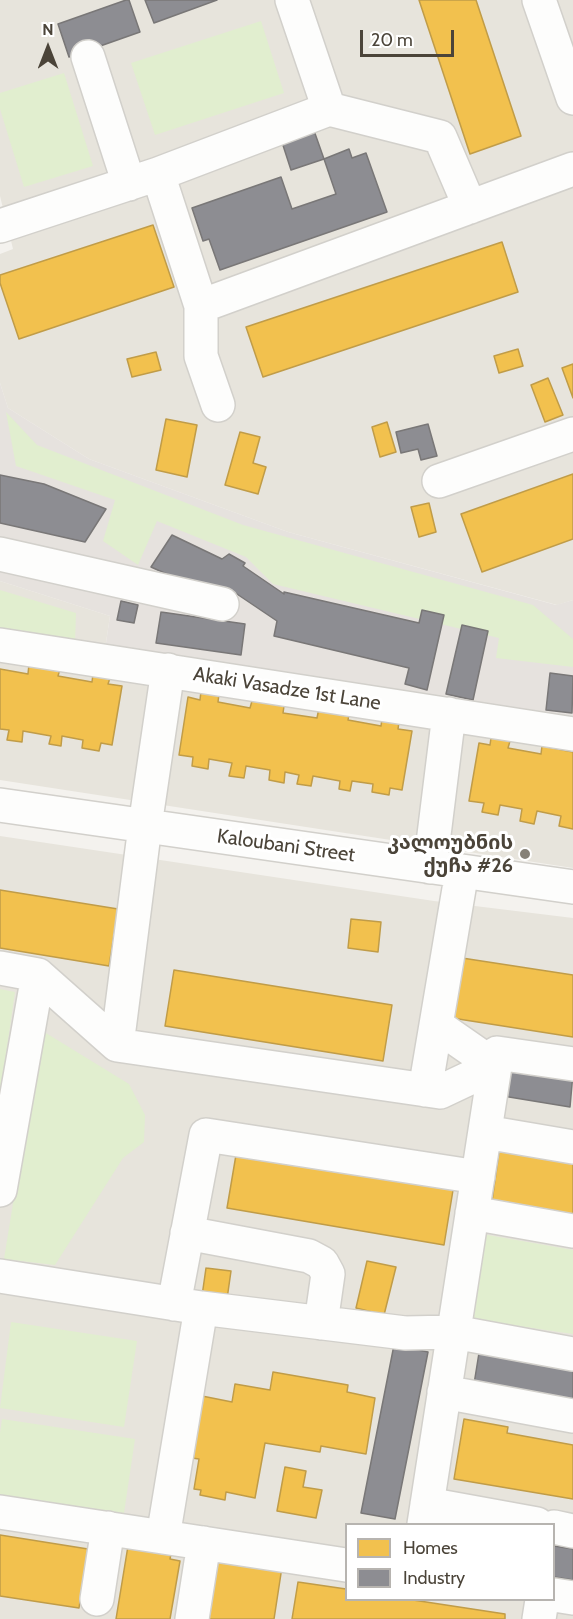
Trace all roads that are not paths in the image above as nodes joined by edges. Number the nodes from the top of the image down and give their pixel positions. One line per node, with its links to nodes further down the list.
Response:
1 (292, 0): 5 (street)
2 (539, 0): 4 (street)
3 (88, 57): 7 (street)
4 (573, 99)
5 (329, 109): 7 (street); 8 (street)
6 (573, 169): 8 (street)
7 (143, 179): 9 (street); 10 (street)
8 (470, 207): 10 (street)
9 (0, 226)
10 (201, 306): 11 (street)
11 (218, 405)
12 (573, 434): 13 (street)
13 (439, 481)
14 (0, 554): 15 (street)
15 (222, 604)
16 (0, 645): 17 (street, Akaki Vasadze 1st Lane)
17 (168, 670): 18 (street, Akaki Vasadze 1st Lane); 21 (street)
18 (449, 714): 19 (street, Akaki Vasadze 1st Lane); 22 (street)
19 (573, 734)
20 (0, 804): 21 (street, Kaloubani Street)
21 (145, 826): 22 (street, Kaloubani Street); 28 (street)
22 (430, 867): 23 (street, Kaloubani Street)
23 (462, 871): 24 (street, Kaloubani Street); 27 (street)
24 (573, 887)
25 (0, 968): 26 (street)
26 (38, 975): 28 (street); 35 (street)
27 (436, 1025): 30 (street); 31 (street)
28 (117, 1045): 31 (street)
29 (573, 1064): 30 (street)
30 (495, 1066): 31 (street); 32 (street)
31 (425, 1090)
32 (485, 1132): 33 (street); 34 (street)
33 (573, 1147)
34 (478, 1177): 36 (street); 38 (street)
35 (0, 1190)
36 (472, 1213): 37 (street); 42 (street)
37 (573, 1232)
38 (187, 1233): 40 (street); 41 (street)
39 (0, 1276): 40 (street)
40 (187, 1306): 41 (street); 52 (street)
41 (321, 1323): 42 (street)
42 (453, 1332): 43 (street); 44 (street)
43 (573, 1354)
44 (444, 1392): 45 (street); 47 (street)
45 (573, 1416)
46 (0, 1512): 50 (street)
47 (425, 1514): 48 (street)
48 (526, 1523)
49 (555, 1527): 51 (street)
50 (108, 1528): 52 (street); 57 (street)
51 (573, 1531)
52 (163, 1537): 53 (street)
53 (204, 1543): 54 (street); 59 (street)
54 (345, 1564)
55 (555, 1595): 56 (street)
56 (573, 1598)
57 (98, 1599)
58 (542, 1601): 60 (street)
59 (192, 1619)
60 (539, 1619)

